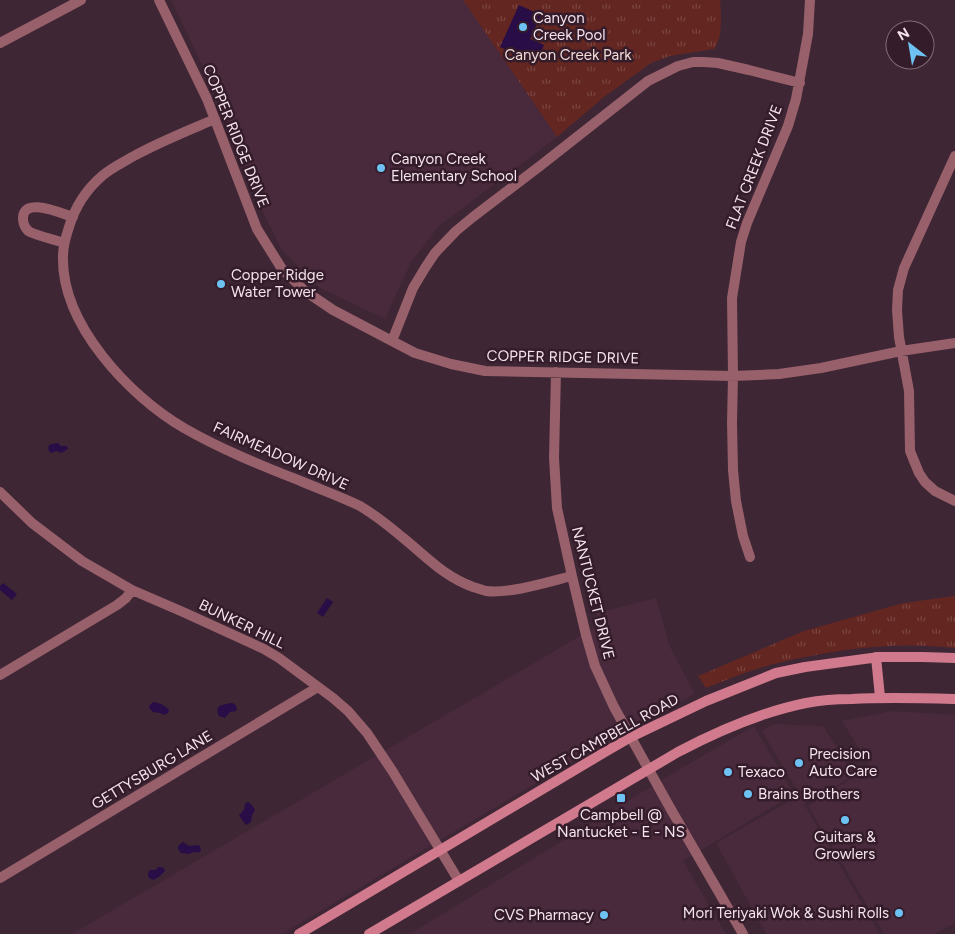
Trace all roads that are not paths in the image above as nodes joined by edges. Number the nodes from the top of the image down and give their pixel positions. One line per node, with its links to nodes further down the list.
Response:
1 (81, 0): 4 (street)
2 (159, 0): 6 (street, COPPER RIDGE DRIVE)
3 (810, 0): 5 (street, FLAT CREEK DRIVE)
4 (0, 43)
5 (800, 83): 10 (street); 14 (street, FLAT CREEK DRIVE)
6 (216, 119): 8 (street, FAIRMEADOW DRIVE); 10 (street, COPPER RIDGE DRIVE)
7 (955, 156): 12 (street)
8 (72, 217): 9 (street, FAIRMEADOW DRIVE); 9 (street)
9 (64, 243): 18 (street, FAIRMEADOW DRIVE)
10 (392, 341): 13 (street, COPPER RIDGE DRIVE)
11 (955, 343): 12 (street, COPPER RIDGE DRIVE)
12 (902, 351): 14 (street, COPPER RIDGE DRIVE); 16 (street)
13 (556, 372): 14 (street, COPPER RIDGE DRIVE); 18 (street, NANTUCKET DRIVE)
14 (733, 376): 17 (street, FLAT CREEK DRIVE)
15 (0, 492): 19 (street, BUNKER HILL)
16 (955, 501)
17 (750, 557)
18 (572, 576): 26 (street, NANTUCKET DRIVE)
19 (132, 590): 22 (street); 23 (street, BUNKER HILL)
20 (876, 658): 21 (main road, WEST CAMPBELL ROAD); 24 (main road); 26 (main road, WEST CAMPBELL ROAD)
21 (955, 658)
22 (0, 675)
23 (318, 687): 28 (street, BUNKER HILL); 29 (street, GETTYSBURG LANE)
24 (880, 697): 25 (main road); 27 (main road)
25 (955, 699)
26 (631, 738): 27 (street, NANTUCKET DRIVE); 28 (main road, WEST CAMPBELL ROAD)
27 (649, 769): 30 (main road); 33 (street, NANTUCKET DRIVE)
28 (440, 850): 30 (street, BUNKER HILL); 31 (main road, WEST CAMPBELL ROAD)
29 (0, 878)
30 (459, 881): 32 (main road)
31 (299, 934)
32 (369, 934)
33 (743, 934)

